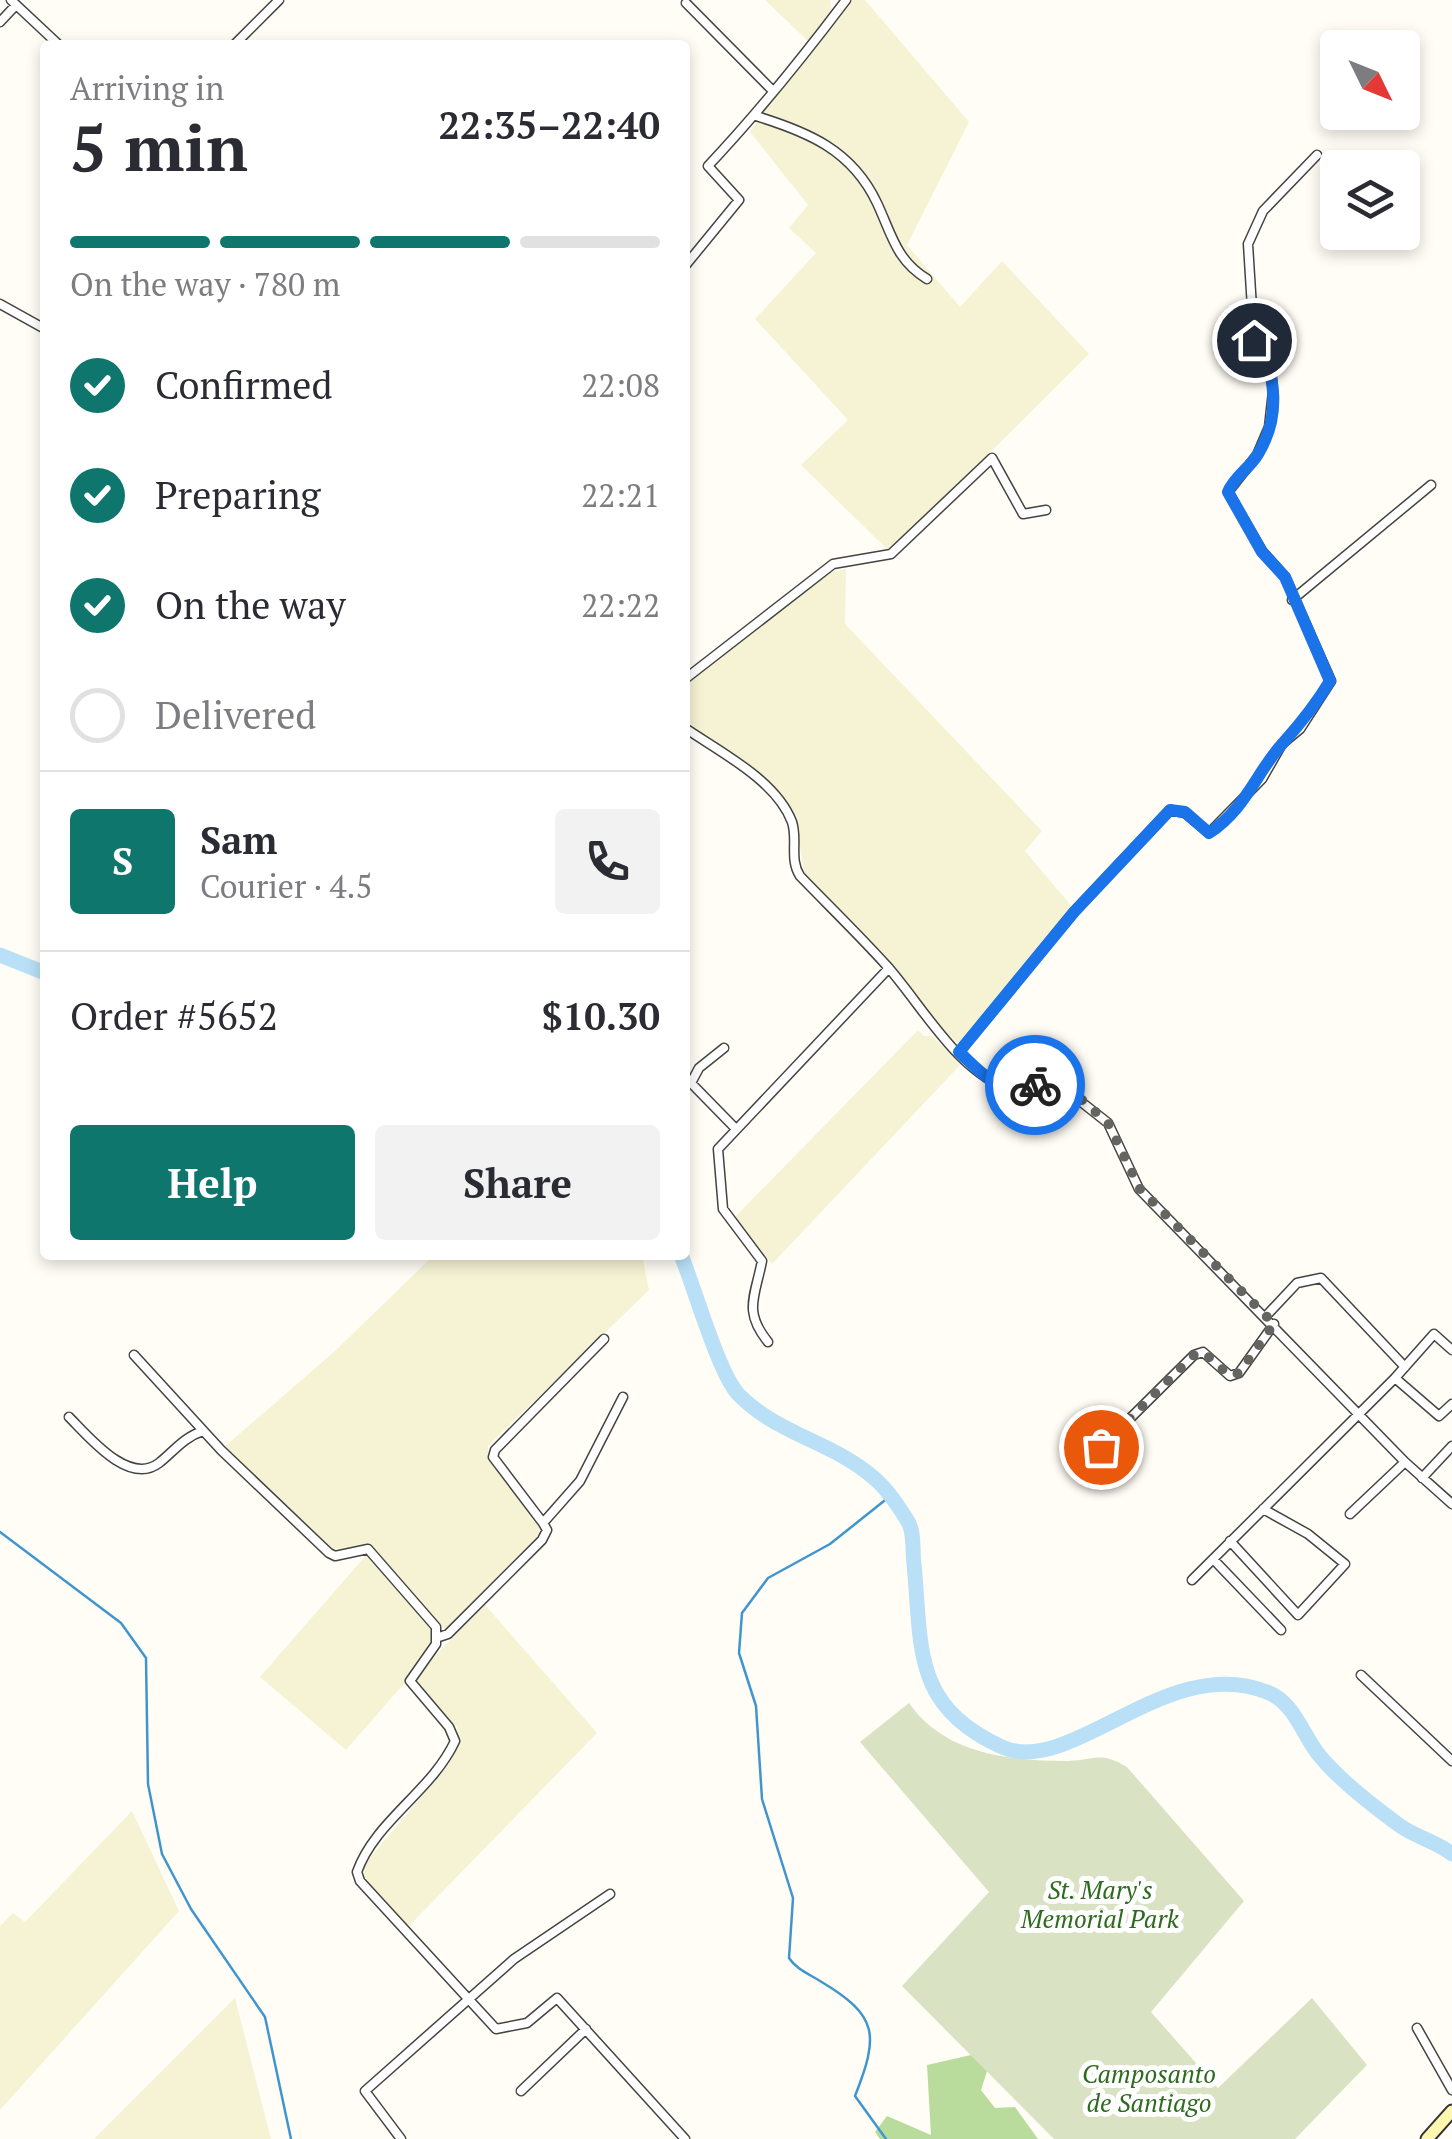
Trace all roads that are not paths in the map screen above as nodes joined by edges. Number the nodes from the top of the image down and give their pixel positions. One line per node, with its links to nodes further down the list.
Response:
1 (279, 0): 7 (street)
2 (846, 0): 8 (street)
3 (13, 2): 5 (street); 6 (street)
4 (686, 3): 8 (street)
5 (0, 22)
6 (54, 40)
7 (239, 40)
8 (771, 89): 9 (street)
9 (756, 116): 11 (street); 12 (street)
10 (1317, 155): 17 (street)
11 (690, 260)
12 (927, 278)
13 (0, 304): 14 (street)
14 (40, 326)
15 (1430, 485): 17 (street)
16 (1046, 510): 18 (street)
17 (1292, 600): 22 (street)
18 (690, 675)
19 (690, 731): 20 (street)
20 (889, 968): 22 (street); 23 (street)
21 (724, 1048): 23 (street)
22 (959, 1052): 24 (street)
23 (736, 1129): 27 (street)
24 (1266, 1316): 25 (street); 30 (street)
25 (1274, 1324): 34 (street); 39 (street)
26 (604, 1339): 44 (street)
27 (768, 1342)
28 (1452, 1350): 30 (street)
29 (134, 1355): 36 (street)
30 (1405, 1367): 31 (street)
31 (1395, 1378): 33 (street); 34 (street)
32 (624, 1396): 44 (street)
33 (1452, 1404)
34 (1358, 1414): 38 (street); 42 (street)
35 (69, 1417): 36 (street)
36 (203, 1431): 49 (street)
37 (1452, 1446): 40 (street)
38 (1405, 1462): 40 (street); 43 (street)
39 (1078, 1470)
40 (1422, 1478): 41 (street)
41 (1452, 1504)
42 (1263, 1509): 45 (street); 45 (street)
43 (1350, 1514)
44 (544, 1523): 49 (street)
45 (1230, 1541): 46 (street)
46 (1213, 1559): 47 (street); 48 (street)
47 (1192, 1580)
48 (1281, 1630)
49 (439, 1636): 53 (street)
50 (1361, 1675): 51 (street)
51 (1452, 1761)
52 (610, 1894): 53 (street)
53 (467, 1998): 54 (street); 59 (street)
54 (586, 2028): 57 (street); 60 (street)
55 (1417, 2028): 56 (street)
56 (1452, 2090)
57 (520, 2091)
58 (1452, 2111): 61 (street)
59 (401, 2139)
60 (686, 2139)
61 (1426, 2139)

